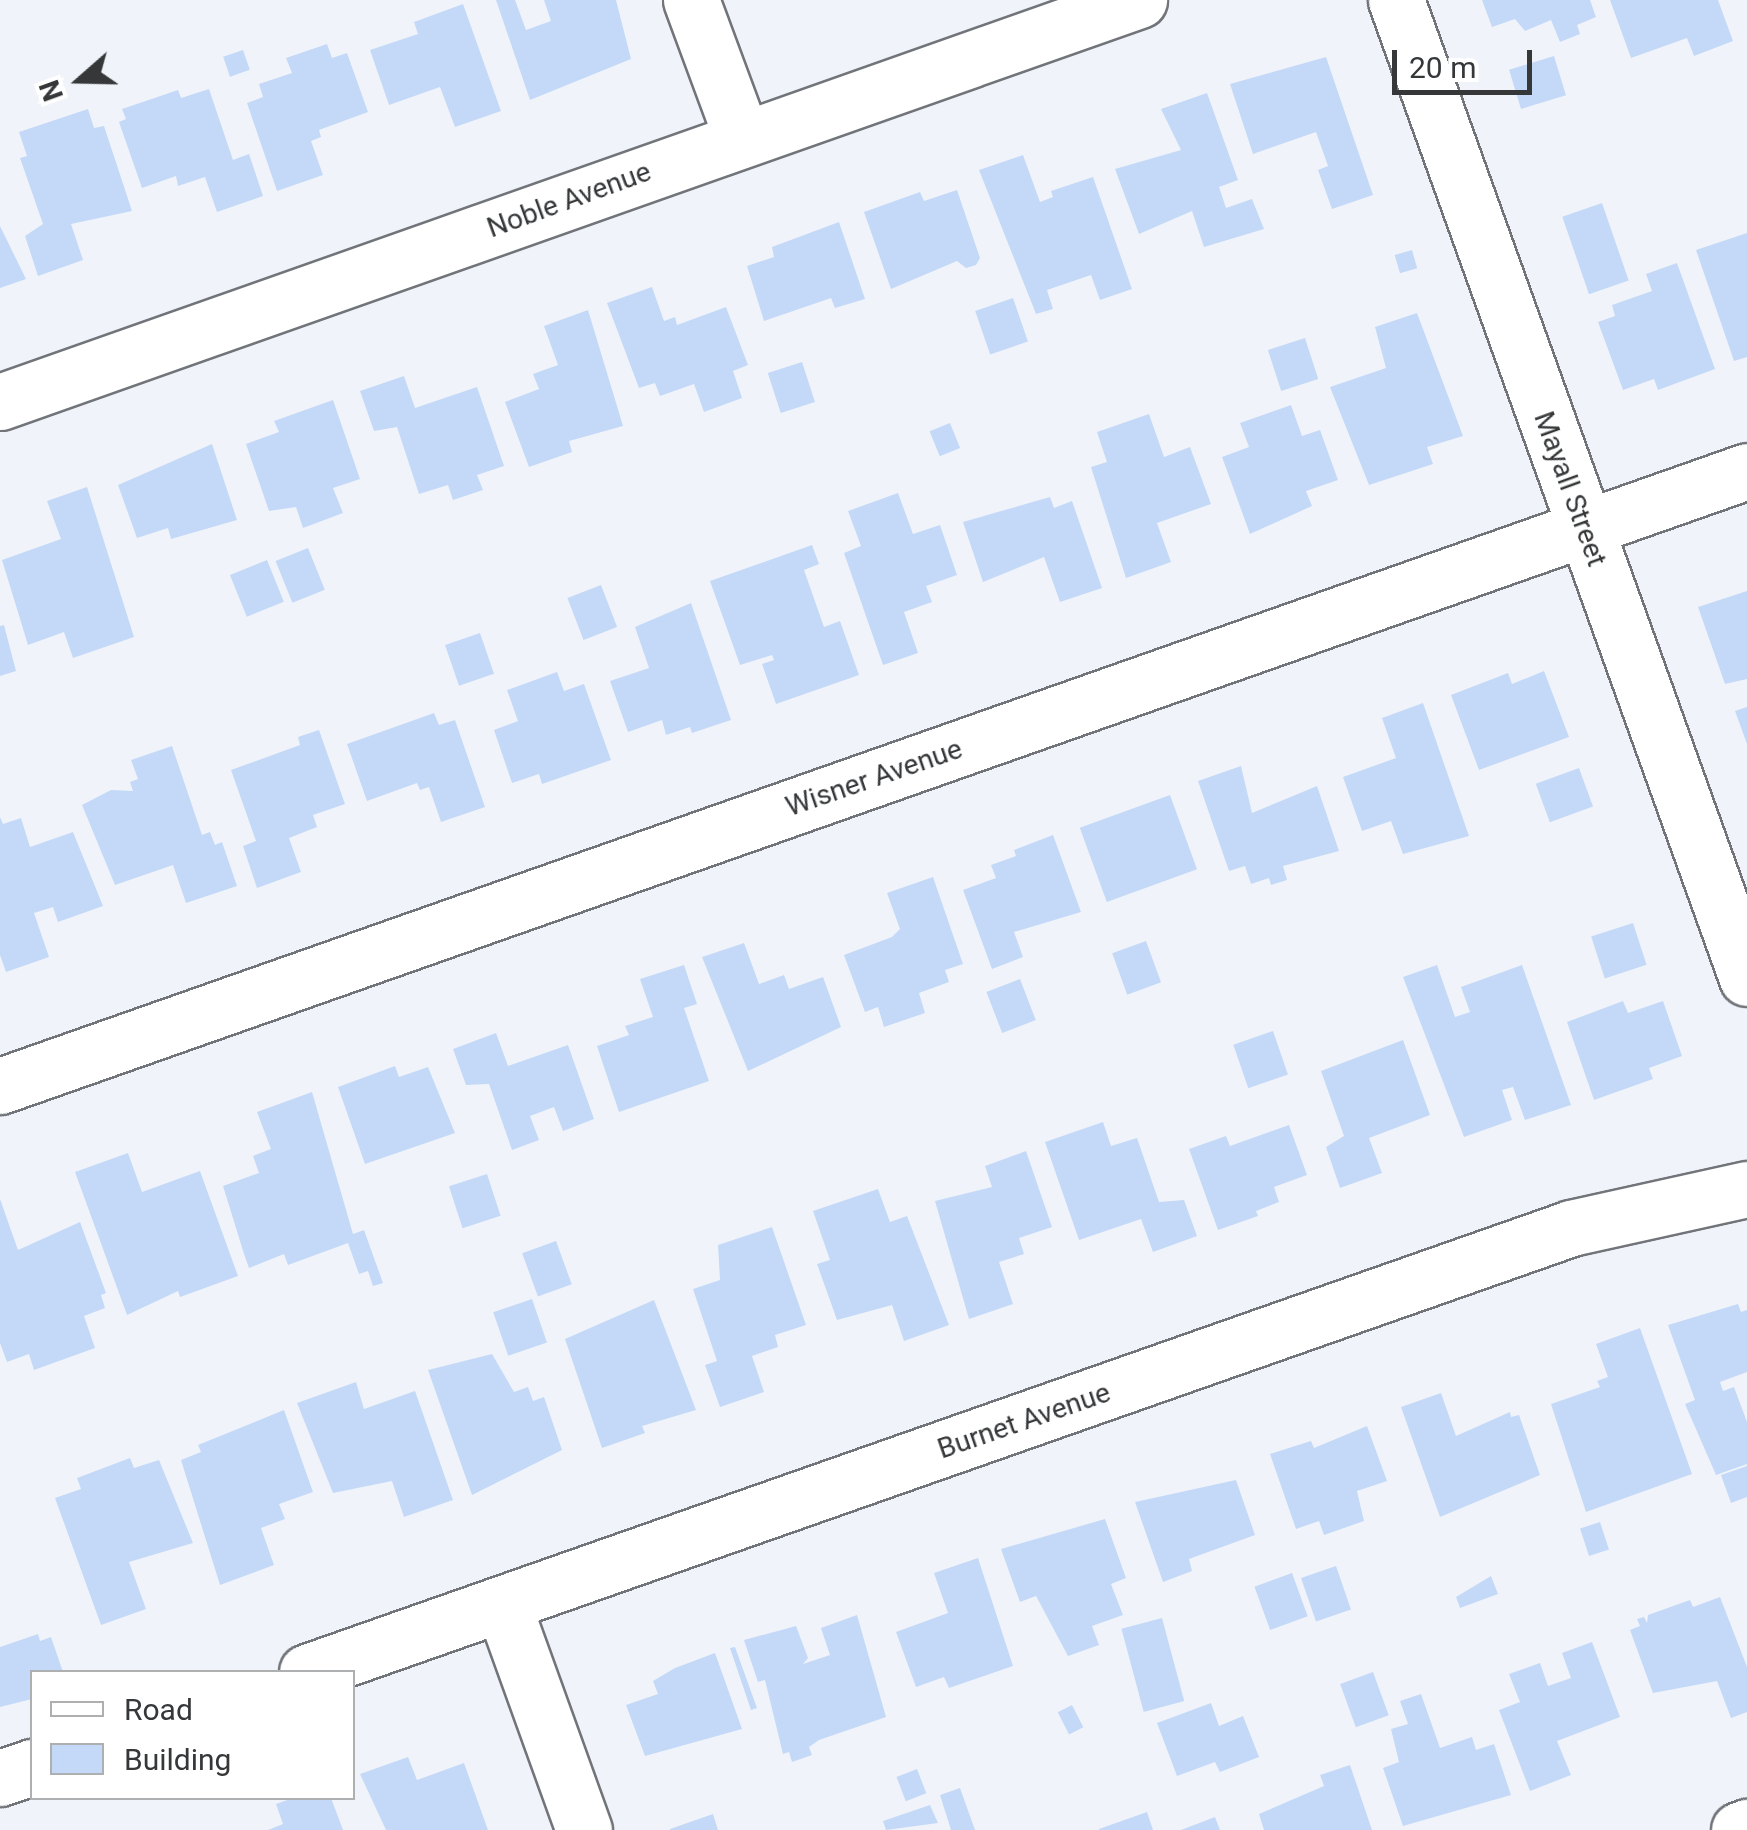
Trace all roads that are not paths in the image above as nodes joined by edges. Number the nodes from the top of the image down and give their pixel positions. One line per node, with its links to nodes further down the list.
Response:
1 (692, 0): 4 (street)
2 (1139, 0): 4 (street, Noble Avenue)
3 (1396, 0): 7 (street, Mayall Street)
4 (742, 138): 5 (street, Noble Avenue)
5 (0, 402)
6 (1747, 471): 7 (street, Wisner Avenue)
7 (1585, 528): 8 (street, Mayall Street); 9 (street, Wisner Avenue)
8 (1747, 978)
9 (0, 1086)
10 (1747, 1189): 11 (street, Burnet Avenue)
11 (503, 1605): 12 (street, Burnet Avenue); 16 (street)
12 (312, 1670)
13 (30, 1768): 14 (street)
14 (0, 1778)
15 (1747, 1827): 17 (street)
16 (584, 1830)
17 (1738, 1830)

